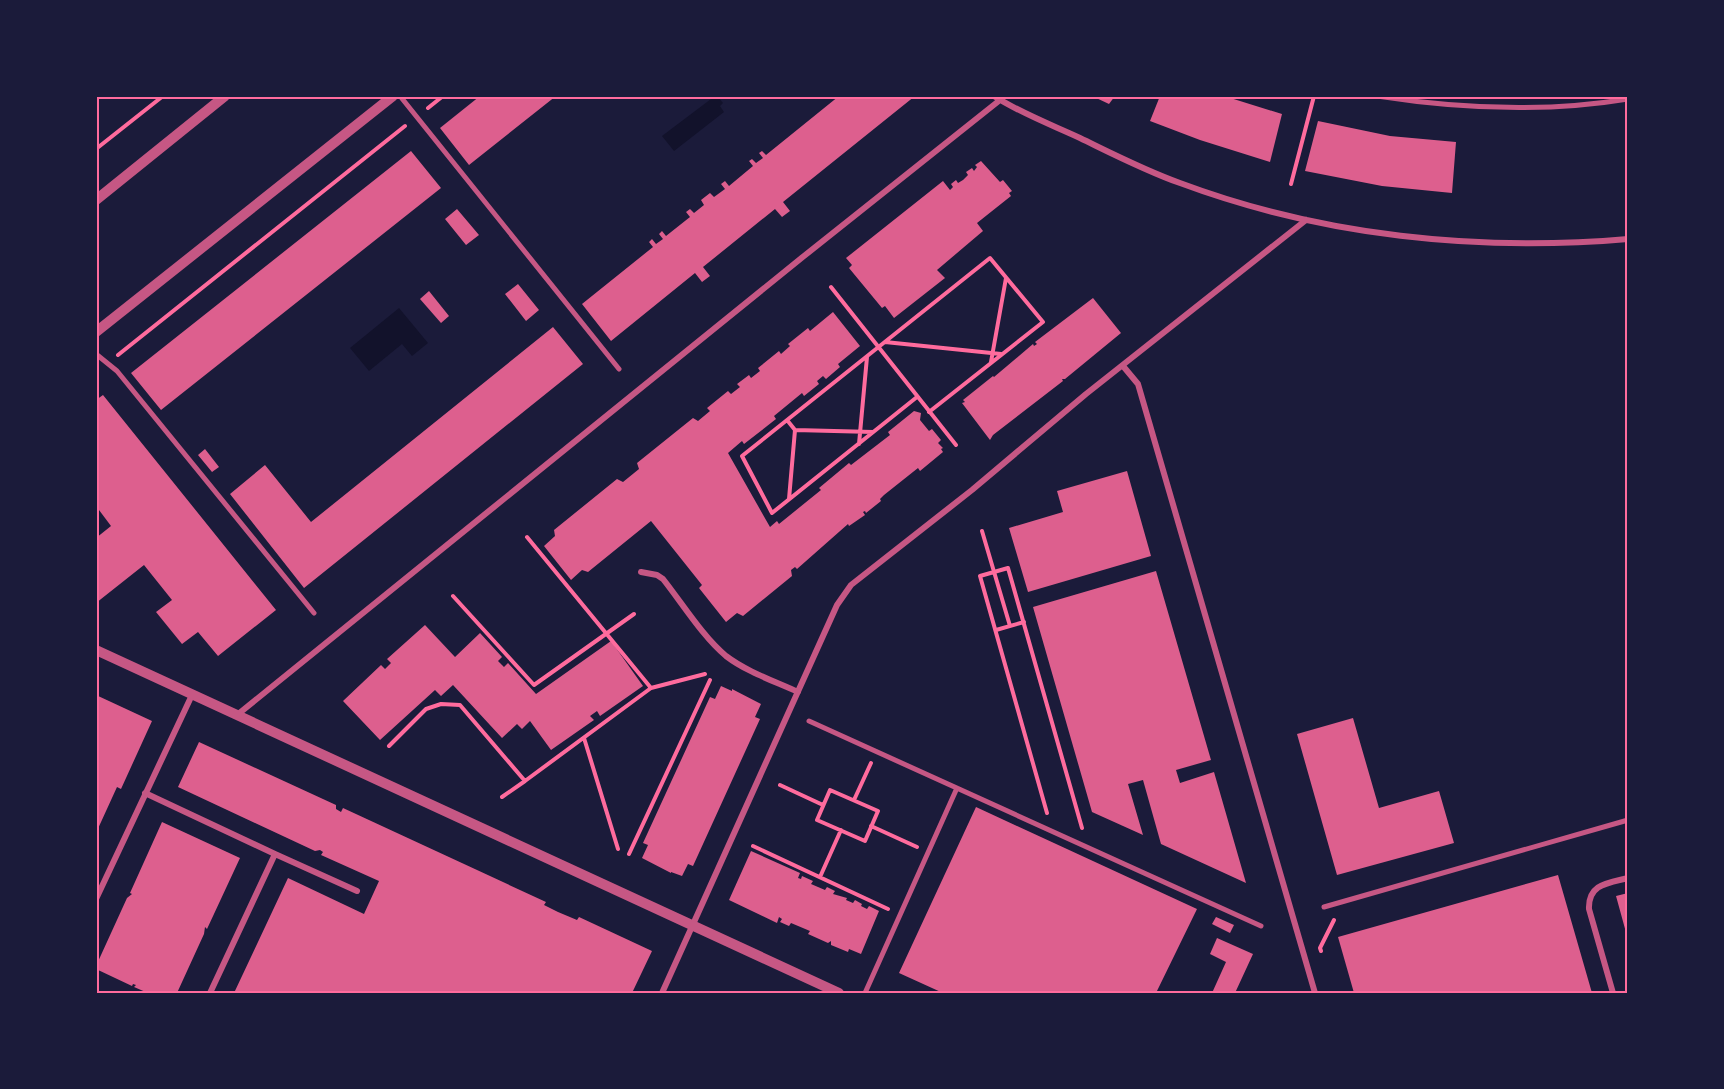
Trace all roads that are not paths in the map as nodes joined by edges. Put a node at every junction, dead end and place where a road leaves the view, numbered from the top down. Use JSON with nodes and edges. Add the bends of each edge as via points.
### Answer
{"nodes":[{"id":1,"x":225,"y":96,"type":"edge"},
{"id":2,"x":393,"y":96,"type":"edge"},
{"id":3,"x":400,"y":96,"type":"edge"},
{"id":4,"x":1377,"y":96,"type":"edge"},
{"id":5,"x":997,"y":98,"type":"edge"},
{"id":6,"x":1628,"y":99,"type":"edge"},
{"id":7,"x":96,"y":200,"type":"edge"},
{"id":8,"x":1306,"y":220,"type":"junction"},
{"id":9,"x":1628,"y":239,"type":"edge"},
{"id":10,"x":96,"y":332,"type":"edge"},
{"id":11,"x":96,"y":354,"type":"edge"},
{"id":12,"x":1123,"y":366,"type":"junction"},
{"id":13,"x":619,"y":369,"type":"dead end"},
{"id":14,"x":641,"y":572,"type":"dead end"},
{"id":15,"x":314,"y":613,"type":"dead end"},
{"id":16,"x":96,"y":650,"type":"edge"},
{"id":17,"x":798,"y":692,"type":"junction"},
{"id":18,"x":192,"y":695,"type":"junction"},
{"id":19,"x":236,"y":715,"type":"junction"},
{"id":20,"x":809,"y":722,"type":"dead end"},
{"id":21,"x":957,"y":788,"type":"junction"},
{"id":22,"x":145,"y":793,"type":"junction"},
{"id":23,"x":1628,"y":820,"type":"edge"},
{"id":24,"x":275,"y":854,"type":"junction"},
{"id":25,"x":1628,"y":878,"type":"edge"},
{"id":26,"x":357,"y":891,"type":"dead end"},
{"id":27,"x":96,"y":899,"type":"edge"},
{"id":28,"x":1324,"y":907,"type":"dead end"},
{"id":29,"x":692,"y":924,"type":"junction"},
{"id":30,"x":1261,"y":926,"type":"dead end"},
{"id":31,"x":210,"y":993,"type":"edge"},
{"id":32,"x":663,"y":993,"type":"edge"},
{"id":33,"x":839,"y":993,"type":"edge"},
{"id":34,"x":865,"y":993,"type":"edge"},
{"id":35,"x":1315,"y":993,"type":"edge"},
{"id":36,"x":1613,"y":993,"type":"edge"}],
"edges":[{"from":1,"to":7,"type":"street"},
{"from":2,"to":10,"type":"street"},
{"from":3,"to":13,"type":"street"},
{"from":4,"to":6,"type":"street","via":[[1506,108],[1553,108]]},
{"from":5,"to":8,"type":"street","via":[[1180,183]]},
{"from":5,"to":19,"type":"street"},
{"from":8,"to":9,"type":"street","via":[[1393,234],[1489,243]]},
{"from":8,"to":12,"type":"street"},
{"from":11,"to":15,"type":"street","via":[[117,371]]},
{"from":12,"to":17,"type":"street","via":[[851,585],[837,605]]},
{"from":12,"to":35,"type":"street","via":[[1138,384]]},
{"from":14,"to":17,"type":"street","via":[[663,579],[727,656]]},
{"from":16,"to":18,"type":"street"},
{"from":17,"to":29,"type":"street"},
{"from":18,"to":19,"type":"street"},
{"from":18,"to":22,"type":"street"},
{"from":19,"to":29,"type":"street"},
{"from":20,"to":21,"type":"street"},
{"from":21,"to":30,"type":"street"},
{"from":21,"to":34,"type":"street"},
{"from":22,"to":24,"type":"street"},
{"from":22,"to":27,"type":"street"},
{"from":23,"to":28,"type":"street"},
{"from":24,"to":26,"type":"street"},
{"from":24,"to":31,"type":"street"},
{"from":25,"to":36,"type":"street","via":[[1601,885],[1591,895],[1589,909]]},
{"from":29,"to":32,"type":"street"},
{"from":29,"to":33,"type":"street"}]}
